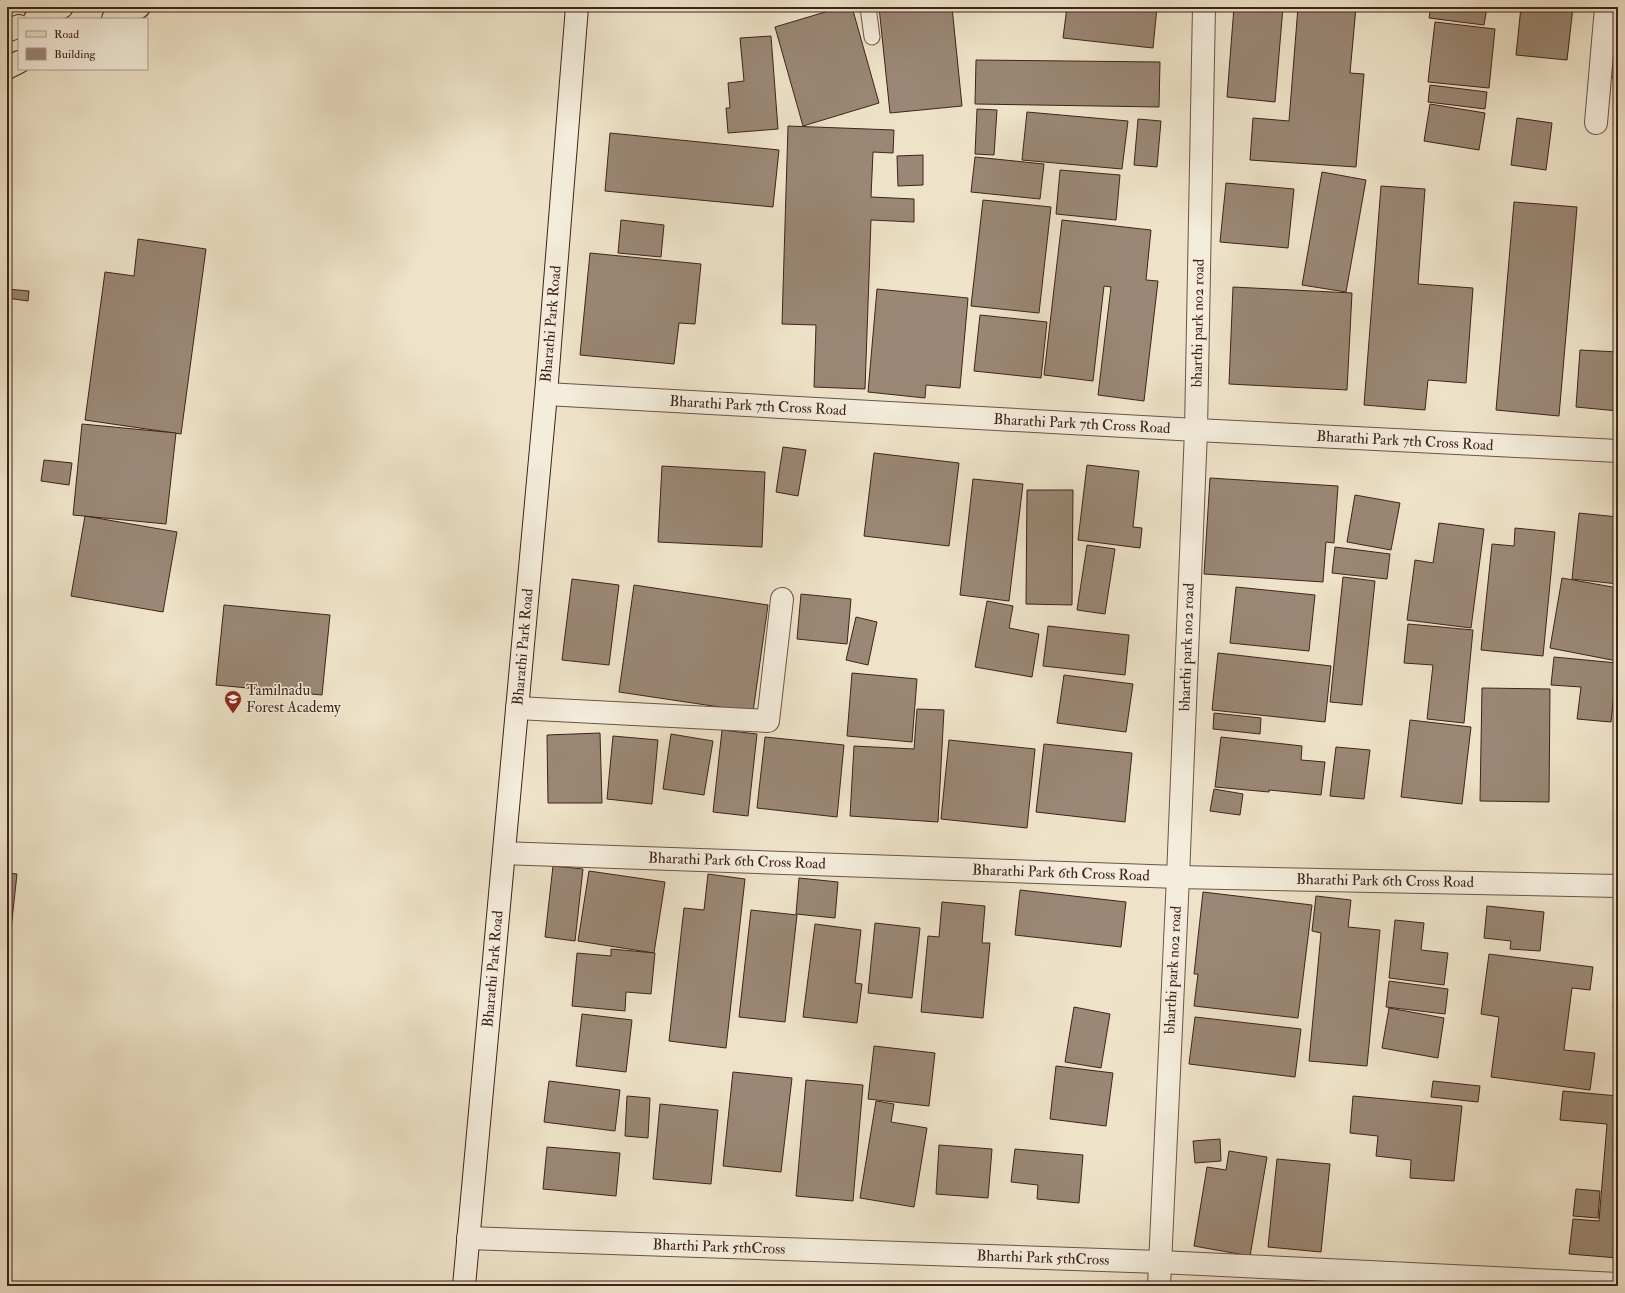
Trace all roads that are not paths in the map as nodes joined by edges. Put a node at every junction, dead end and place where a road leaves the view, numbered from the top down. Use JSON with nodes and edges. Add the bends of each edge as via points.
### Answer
{"nodes":[{"id":1,"x":62,"y":7,"type":"edge"},
{"id":2,"x":139,"y":7,"type":"edge"},
{"id":3,"x":577,"y":7,"type":"edge"},
{"id":4,"x":868,"y":7,"type":"edge"},
{"id":5,"x":1204,"y":7,"type":"edge"},
{"id":6,"x":1606,"y":7,"type":"edge"},
{"id":7,"x":37,"y":18,"type":"edge"},
{"id":8,"x":115,"y":18,"type":"edge"},
{"id":9,"x":18,"y":26,"type":"edge"},
{"id":10,"x":7,"y":31,"type":"edge"},
{"id":11,"x":872,"y":37,"type":"dead end"},
{"id":12,"x":18,"y":62,"type":"edge"},
{"id":13,"x":7,"y":68,"type":"edge"},
{"id":14,"x":1596,"y":124,"type":"dead end"},
{"id":15,"x":546,"y":394,"type":"junction"},
{"id":16,"x":1196,"y":430,"type":"junction"},
{"id":17,"x":1618,"y":451,"type":"edge"},
{"id":18,"x":782,"y":599,"type":"dead end"},
{"id":19,"x":517,"y":708,"type":"junction"},
{"id":20,"x":504,"y":853,"type":"junction"},
{"id":21,"x":1178,"y":878,"type":"junction"},
{"id":22,"x":1618,"y":886,"type":"edge"},
{"id":23,"x":468,"y":1238,"type":"junction"},
{"id":24,"x":1160,"y":1262,"type":"junction"},
{"id":25,"x":1430,"y":1280,"type":"edge"},
{"id":26,"x":1618,"y":1284,"type":"edge"},
{"id":27,"x":464,"y":1286,"type":"edge"},
{"id":28,"x":1159,"y":1286,"type":"edge"}],
"edges":[{"from":1,"to":7,"type":"main road"},
{"from":2,"to":8,"type":"main road"},
{"from":3,"to":15,"type":"street","name":"Bharathi Park Road"},
{"from":4,"to":11,"type":"lane"},
{"from":5,"to":16,"type":"street","name":"bharthi park no2 road"},
{"from":6,"to":14,"type":"street"},
{"from":9,"to":10,"type":"main road"},
{"from":12,"to":13,"type":"main road"},
{"from":15,"to":16,"type":"street","name":"Bharathi Park 7th Cross Road"},
{"from":15,"to":19,"type":"street","name":"Bharathi Park Road"},
{"from":16,"to":17,"type":"street","name":"Bharathi Park 7th Cross Road"},
{"from":16,"to":21,"type":"street","name":"bharthi park no2 road"},
{"from":18,"to":19,"type":"street","via":[[768,721]]},
{"from":19,"to":20,"type":"street","name":"Bharathi Park Road"},
{"from":20,"to":21,"type":"street","name":"Bharathi Park 6th Cross Road"},
{"from":20,"to":23,"type":"street","name":"Bharathi Park Road"},
{"from":21,"to":22,"type":"street","name":"Bharathi Park 6th Cross Road"},
{"from":21,"to":24,"type":"street","name":"bharthi park no2 road"},
{"from":23,"to":24,"type":"street","name":"Bharthi Park 5thCross"},
{"from":23,"to":27,"type":"street","name":"Bharathi Park Road"},
{"from":24,"to":25,"type":"street","name":"Bharthi Park 5thCross"},
{"from":24,"to":28,"type":"street","name":"bharthi park no2 road"},
{"from":25,"to":26,"type":"street","name":"Bharthi Park 5thCross"}]}
